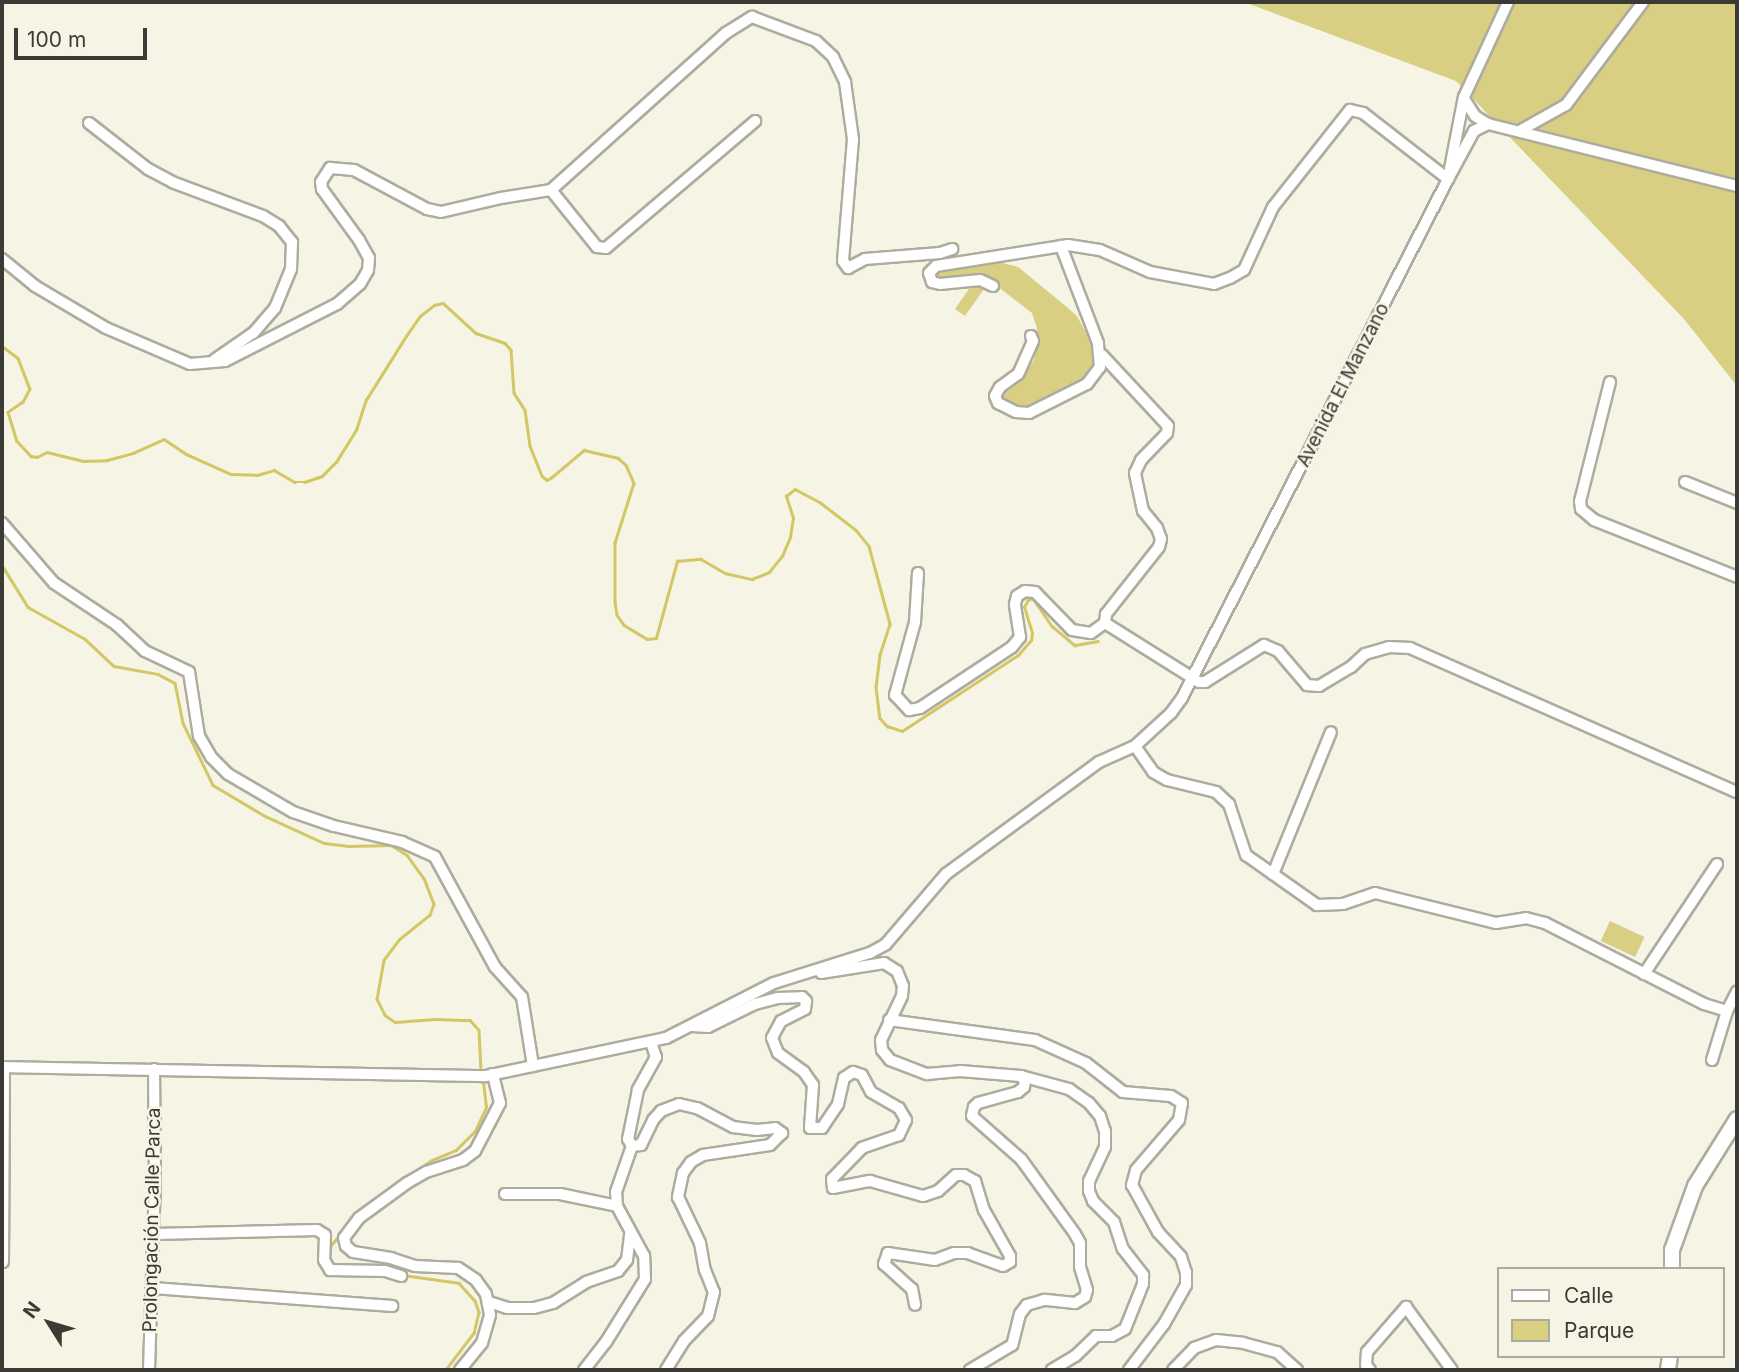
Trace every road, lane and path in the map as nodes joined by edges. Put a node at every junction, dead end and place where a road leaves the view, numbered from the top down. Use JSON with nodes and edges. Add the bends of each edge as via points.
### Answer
{"nodes":[{"id":1,"x":1508,"y":2,"type":"edge"},
{"id":2,"x":1643,"y":2,"type":"edge"},
{"id":3,"x":1464,"y":97,"type":"junction"},
{"id":4,"x":755,"y":121,"type":"dead end"},
{"id":5,"x":1541,"y":122,"type":"junction"},
{"id":6,"x":89,"y":123,"type":"dead end"},
{"id":7,"x":1488,"y":124,"type":"junction"},
{"id":8,"x":1521,"y":130,"type":"junction"},
{"id":9,"x":1545,"y":136,"type":"junction"},
{"id":10,"x":1448,"y":179,"type":"junction"},
{"id":11,"x":1737,"y":187,"type":"edge"},
{"id":12,"x":551,"y":190,"type":"junction"},
{"id":13,"x":1061,"y":246,"type":"junction"},
{"id":14,"x":952,"y":249,"type":"dead end"},
{"id":15,"x":2,"y":259,"type":"edge"},
{"id":16,"x":993,"y":286,"type":"dead end"},
{"id":17,"x":1031,"y":336,"type":"dead end"},
{"id":18,"x":1101,"y":355,"type":"junction"},
{"id":19,"x":209,"y":363,"type":"junction"},
{"id":20,"x":1610,"y":382,"type":"dead end"},
{"id":21,"x":1685,"y":482,"type":"dead end"},
{"id":22,"x":1737,"y":503,"type":"edge"},
{"id":23,"x":2,"y":523,"type":"edge"},
{"id":24,"x":918,"y":573,"type":"dead end"},
{"id":25,"x":1737,"y":577,"type":"edge"},
{"id":26,"x":1105,"y":623,"type":"junction"},
{"id":27,"x":1193,"y":681,"type":"junction"},
{"id":28,"x":1331,"y":732,"type":"dead end"},
{"id":29,"x":1135,"y":746,"type":"junction"},
{"id":30,"x":1737,"y":792,"type":"edge"},
{"id":31,"x":1717,"y":864,"type":"dead end"},
{"id":32,"x":1273,"y":874,"type":"junction"},
{"id":33,"x":803,"y":972,"type":"junction"},
{"id":34,"x":1644,"y":974,"type":"junction"},
{"id":35,"x":1737,"y":990,"type":"edge"},
{"id":36,"x":1727,"y":1011,"type":"junction"},
{"id":37,"x":889,"y":1020,"type":"junction"},
{"id":38,"x":692,"y":1026,"type":"junction"},
{"id":39,"x":652,"y":1042,"type":"junction"},
{"id":40,"x":1712,"y":1060,"type":"dead end"},
{"id":41,"x":533,"y":1066,"type":"junction"},
{"id":42,"x":3,"y":1067,"type":"edge"},
{"id":43,"x":154,"y":1069,"type":"junction"},
{"id":44,"x":494,"y":1074,"type":"junction"},
{"id":45,"x":1021,"y":1076,"type":"junction"},
{"id":46,"x":1737,"y":1119,"type":"edge"},
{"id":47,"x":632,"y":1146,"type":"junction"},
{"id":48,"x":506,"y":1194,"type":"dead end"},
{"id":49,"x":617,"y":1206,"type":"junction"},
{"id":50,"x":630,"y":1233,"type":"junction"},
{"id":51,"x":154,"y":1234,"type":"junction"},
{"id":52,"x":3,"y":1262,"type":"edge"},
{"id":53,"x":1672,"y":1267,"type":"edge"},
{"id":54,"x":401,"y":1276,"type":"dead end"},
{"id":55,"x":153,"y":1288,"type":"junction"},
{"id":56,"x":489,"y":1302,"type":"junction"},
{"id":57,"x":915,"y":1305,"type":"dead end"},
{"id":58,"x":392,"y":1306,"type":"dead end"},
{"id":59,"x":971,"y":1369,"type":"edge"},
{"id":60,"x":149,"y":1370,"type":"edge"},
{"id":61,"x":460,"y":1370,"type":"edge"},
{"id":62,"x":584,"y":1370,"type":"edge"},
{"id":63,"x":666,"y":1370,"type":"edge"},
{"id":64,"x":1052,"y":1370,"type":"edge"},
{"id":65,"x":1129,"y":1370,"type":"edge"},
{"id":66,"x":1173,"y":1370,"type":"edge"},
{"id":67,"x":1297,"y":1370,"type":"edge"},
{"id":68,"x":1370,"y":1370,"type":"edge"},
{"id":69,"x":1452,"y":1370,"type":"edge"}],
"edges":[{"from":1,"to":3,"type":"street","name":"Avenida El Manzano"},
{"from":2,"to":5,"type":"street","via":[[1566,105]]},
{"from":3,"to":7,"type":"street","via":[[1475,116]]},
{"from":3,"to":10,"type":"street","name":"Avenida El Manzano"},
{"from":4,"to":12,"type":"street","via":[[606,248],[597,247]]},
{"from":5,"to":8,"type":"street"},
{"from":5,"to":9,"type":"street"},
{"from":6,"to":19,"type":"street","via":[[148,169],[263,216],[292,242],[291,269],[275,308],[253,333]]},
{"from":7,"to":8,"type":"street"},
{"from":7,"to":10,"type":"street","via":[[1474,131]]},
{"from":8,"to":9,"type":"street"},
{"from":9,"to":11,"type":"street"},
{"from":10,"to":13,"type":"street","via":[[1363,113],[1350,110],[1273,207],[1244,270],[1230,278],[1214,284],[1150,272],[1100,250]]},
{"from":10,"to":27,"type":"street","name":"Avenida El Manzano"},
{"from":12,"to":14,"type":"street","via":[[726,33],[752,17],[816,41],[833,57],[845,82],[853,139],[843,261],[848,268],[865,259]]},
{"from":12,"to":19,"type":"street","via":[[441,212],[354,170],[330,168],[322,189],[369,258],[368,270],[337,304],[225,361]]},
{"from":13,"to":16,"type":"street","via":[[936,266],[929,273],[932,282],[940,285],[980,280]]},
{"from":13,"to":18,"type":"street"},
{"from":15,"to":19,"type":"street","via":[[35,286],[106,328],[190,364]]},
{"from":17,"to":18,"type":"street","via":[[1033,341],[1018,374],[995,396],[1016,412],[1029,413],[1087,384],[1100,367]]},
{"from":18,"to":26,"type":"street","via":[[1168,426],[1135,473],[1143,511],[1161,539],[1159,547],[1106,614]]},
{"from":20,"to":25,"type":"street","via":[[1581,509],[1594,520]]},
{"from":21,"to":22,"type":"street"},
{"from":23,"to":41,"type":"street","via":[[54,583],[117,625],[145,651],[189,672],[199,736],[228,774],[293,812],[402,842],[435,857],[495,967],[522,997]]},
{"from":24,"to":26,"type":"street","via":[[915,622],[895,695],[909,710],[920,708],[1012,647],[1020,637],[1015,604],[1025,591],[1035,592],[1072,630],[1091,633]]},
{"from":26,"to":27,"type":"street"},
{"from":27,"to":29,"type":"street","name":"Avenida El Manzano","via":[[1171,713]]},
{"from":27,"to":30,"type":"street","via":[[1205,682],[1264,646],[1271,646],[1307,685],[1319,686],[1365,654],[1389,647],[1410,648]]},
{"from":28,"to":32,"type":"street"},
{"from":29,"to":32,"type":"street","via":[[1153,772],[1216,792],[1229,804],[1246,855]]},
{"from":29,"to":33,"type":"street","name":"Avenida El Manzano","via":[[1099,762],[946,874],[886,944]]},
{"from":31,"to":34,"type":"street"},
{"from":32,"to":34,"type":"street","via":[[1317,905],[1343,904],[1375,893],[1496,923],[1526,918],[1545,923]]},
{"from":33,"to":37,"type":"street","via":[[884,963],[893,968],[903,991]]},
{"from":33,"to":38,"type":"street"},
{"from":34,"to":36,"type":"street"},
{"from":35,"to":36,"type":"street"},
{"from":36,"to":40,"type":"street"},
{"from":37,"to":45,"type":"street","via":[[882,1050],[890,1060],[914,1072]]},
{"from":37,"to":65,"type":"street","via":[[1035,1040],[1086,1063],[1123,1092],[1171,1096],[1182,1103],[1179,1120],[1136,1170],[1132,1185],[1158,1232],[1181,1257],[1186,1285]]},
{"from":38,"to":39,"type":"street"},
{"from":38,"to":57,"type":"street","via":[[708,1027],[777,998],[802,997],[805,1009],[781,1021],[772,1038],[778,1053],[811,1080],[815,1094],[810,1128],[822,1128],[838,1104],[844,1078],[853,1072],[862,1075],[871,1092],[899,1108],[906,1120],[899,1135],[862,1148],[832,1179],[834,1188],[870,1181],[923,1196],[938,1191],[956,1175],[975,1181],[1010,1262],[1003,1266],[968,1253],[935,1259],[888,1253],[884,1264],[912,1289]]},
{"from":39,"to":41,"type":"street"},
{"from":39,"to":47,"type":"street","via":[[656,1056],[638,1090],[628,1139]]},
{"from":41,"to":44,"type":"street"},
{"from":42,"to":43,"type":"street"},
{"from":42,"to":52,"type":"street"},
{"from":43,"to":44,"type":"street"},
{"from":43,"to":51,"type":"street","name":"Prolongación Calle Parca"},
{"from":44,"to":56,"type":"street","via":[[500,1103],[475,1152],[407,1183],[359,1218],[344,1238],[353,1252],[415,1266],[458,1268],[476,1280]]},
{"from":45,"to":59,"type":"street","via":[[1023,1090],[978,1103],[972,1116],[1021,1159],[1075,1234],[1087,1290],[1078,1302],[1044,1300],[1027,1305],[1012,1345]]},
{"from":45,"to":64,"type":"street","via":[[1069,1089],[1100,1116],[1105,1147],[1091,1175],[1089,1191],[1114,1222],[1123,1249],[1143,1275],[1125,1329],[1112,1336],[1096,1336]]},
{"from":46,"to":53,"type":"street","via":[[1695,1186],[1672,1250]]},
{"from":47,"to":49,"type":"street","via":[[616,1192]]},
{"from":47,"to":63,"type":"street","via":[[641,1145],[662,1111],[679,1104],[692,1105],[733,1127],[775,1128],[782,1133],[770,1144],[703,1155],[682,1173],[678,1197],[700,1243],[714,1292],[708,1316],[684,1341]]},
{"from":48,"to":49,"type":"street","via":[[560,1194]]},
{"from":49,"to":50,"type":"street"},
{"from":50,"to":56,"type":"street","via":[[627,1260],[618,1270],[586,1282],[553,1303],[507,1308]]},
{"from":50,"to":62,"type":"street","via":[[644,1256],[645,1279]]},
{"from":51,"to":54,"type":"street","via":[[317,1230],[326,1235],[324,1259],[330,1270],[385,1271]]},
{"from":51,"to":55,"type":"street","name":"Prolongación Calle Parca"},
{"from":55,"to":58,"type":"street"},
{"from":55,"to":60,"type":"street","name":"Prolongación Calle Parca"},
{"from":56,"to":61,"type":"street","via":[[486,1334]]},
{"from":66,"to":67,"type":"street","via":[[1195,1348],[1216,1340],[1277,1352]]},
{"from":68,"to":69,"type":"street","via":[[1367,1352],[1406,1307]]}]}
